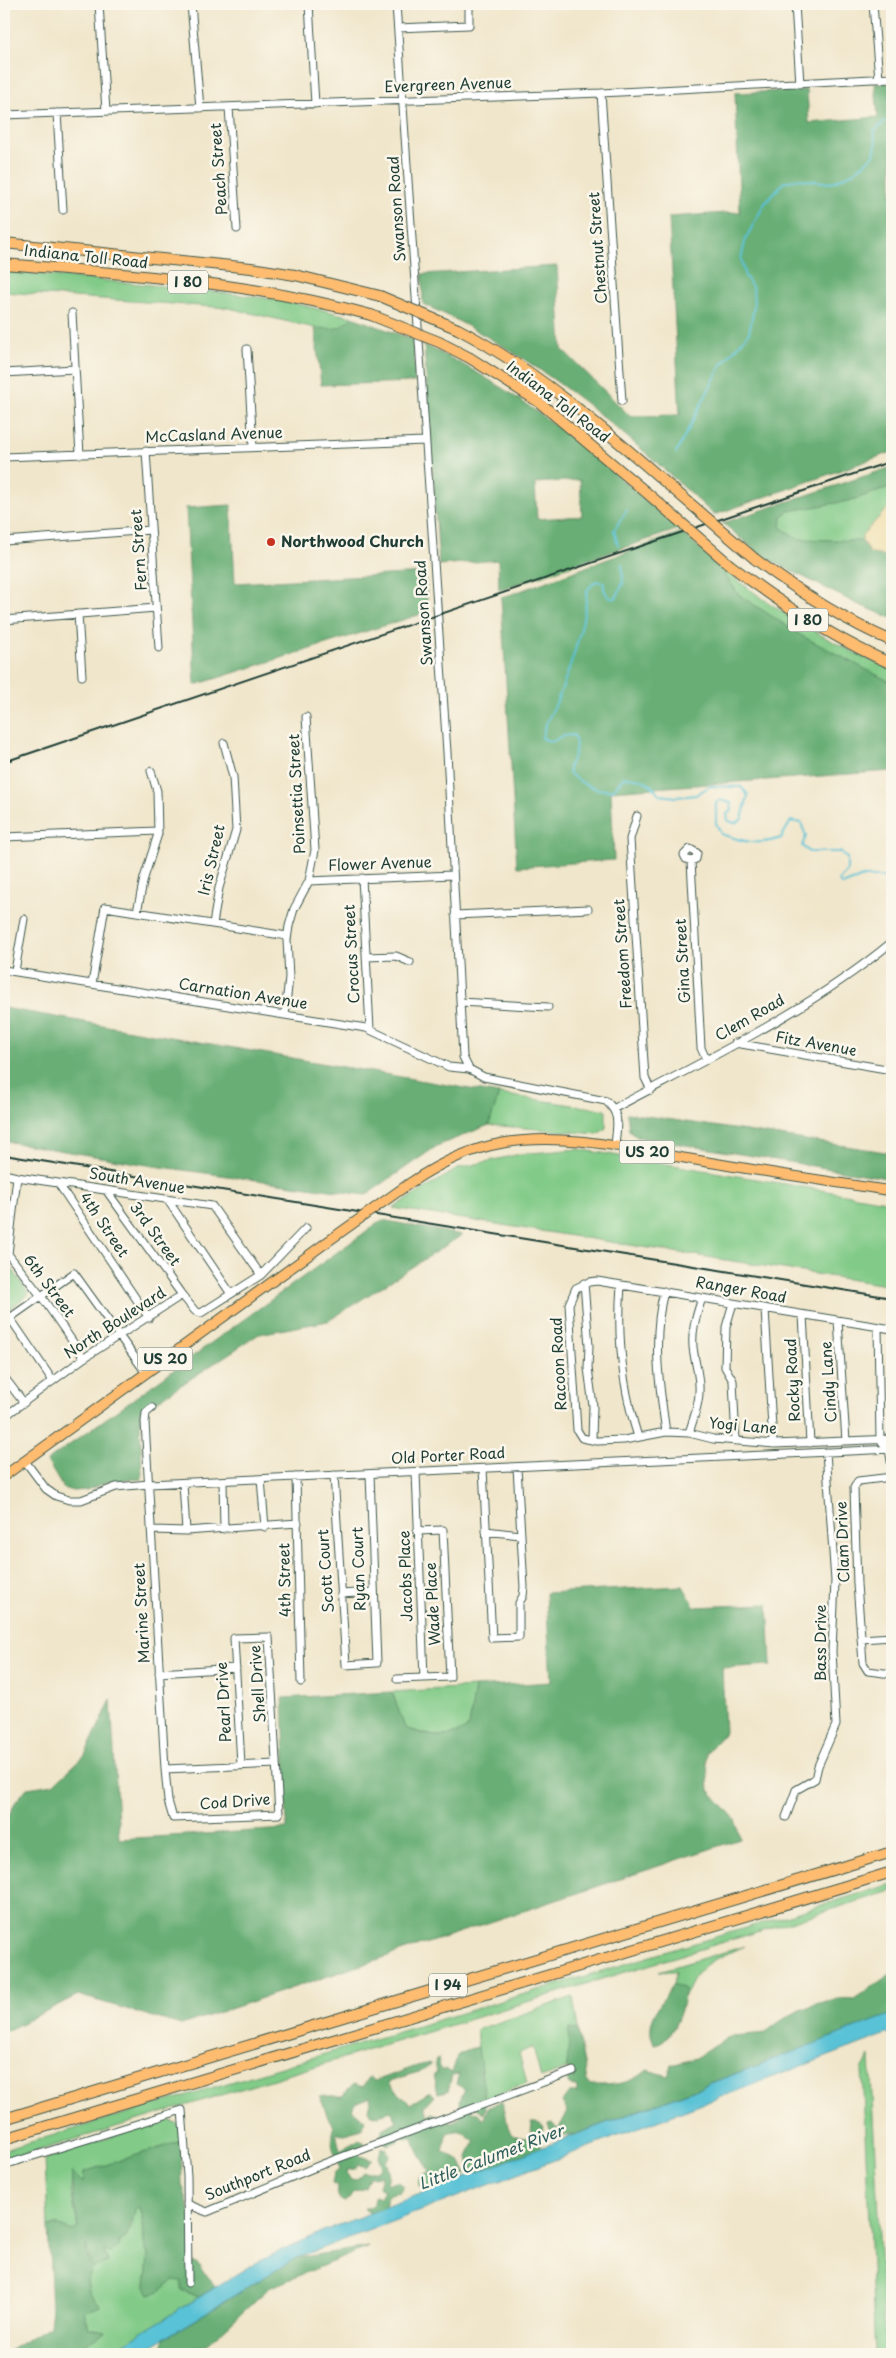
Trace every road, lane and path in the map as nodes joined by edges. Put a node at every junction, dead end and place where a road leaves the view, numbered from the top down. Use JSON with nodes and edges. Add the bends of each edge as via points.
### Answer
{"nodes":[{"id":1,"x":99,"y":4,"type":"edge"},
{"id":2,"x":191,"y":4,"type":"edge"},
{"id":3,"x":309,"y":4,"type":"edge"},
{"id":4,"x":396,"y":4,"type":"edge"},
{"id":5,"x":469,"y":4,"type":"edge"},
{"id":6,"x":795,"y":4,"type":"edge"},
{"id":7,"x":873,"y":4,"type":"edge"},
{"id":8,"x":398,"y":28,"type":"junction"},
{"id":9,"x":892,"y":78,"type":"edge"},
{"id":10,"x":879,"y":79,"type":"junction"},
{"id":11,"x":800,"y":84,"type":"junction"},
{"id":12,"x":601,"y":93,"type":"junction"},
{"id":13,"x":403,"y":100,"type":"junction"},
{"id":14,"x":315,"y":104,"type":"junction"},
{"id":15,"x":229,"y":107,"type":"junction"},
{"id":16,"x":200,"y":108,"type":"junction"},
{"id":17,"x":106,"y":112,"type":"junction"},
{"id":18,"x":57,"y":113,"type":"junction"},
{"id":19,"x":4,"y":115,"type":"edge"},
{"id":20,"x":63,"y":210,"type":"dead end"},
{"id":21,"x":237,"y":229,"type":"dead end"},
{"id":22,"x":4,"y":243,"type":"edge"},
{"id":23,"x":4,"y":264,"type":"edge"},
{"id":24,"x":72,"y":313,"type":"dead end"},
{"id":25,"x":247,"y":348,"type":"dead end"},
{"id":26,"x":75,"y":369,"type":"junction"},
{"id":27,"x":4,"y":373,"type":"edge"},
{"id":28,"x":622,"y":401,"type":"dead end"},
{"id":29,"x":425,"y":440,"type":"junction"},
{"id":30,"x":253,"y":447,"type":"junction"},
{"id":31,"x":146,"y":451,"type":"junction"},
{"id":32,"x":80,"y":454,"type":"junction"},
{"id":33,"x":4,"y":457,"type":"edge"},
{"id":34,"x":151,"y":530,"type":"junction"},
{"id":35,"x":4,"y":541,"type":"edge"},
{"id":36,"x":156,"y":608,"type":"junction"},
{"id":37,"x":78,"y":614,"type":"junction"},
{"id":38,"x":4,"y":620,"type":"edge"},
{"id":39,"x":892,"y":641,"type":"edge"},
{"id":40,"x":159,"y":648,"type":"dead end"},
{"id":41,"x":892,"y":664,"type":"edge"},
{"id":42,"x":82,"y":676,"type":"dead end"},
{"id":43,"x":306,"y":717,"type":"dead end"},
{"id":44,"x":224,"y":743,"type":"dead end"},
{"id":45,"x":151,"y":771,"type":"dead end"},
{"id":46,"x":637,"y":816,"type":"dead end"},
{"id":47,"x":158,"y":831,"type":"junction"},
{"id":48,"x":4,"y":837,"type":"edge"},
{"id":49,"x":691,"y":861,"type":"dead end"},
{"id":50,"x":453,"y":875,"type":"junction"},
{"id":51,"x":362,"y":878,"type":"junction"},
{"id":52,"x":309,"y":881,"type":"junction"},
{"id":53,"x":588,"y":909,"type":"dead end"},
{"id":54,"x":137,"y":912,"type":"junction"},
{"id":55,"x":455,"y":915,"type":"junction"},
{"id":56,"x":24,"y":919,"type":"dead end"},
{"id":57,"x":213,"y":924,"type":"junction"},
{"id":58,"x":288,"y":936,"type":"junction"},
{"id":59,"x":892,"y":942,"type":"edge"},
{"id":60,"x":366,"y":957,"type":"junction"},
{"id":61,"x":410,"y":962,"type":"dead end"},
{"id":62,"x":4,"y":970,"type":"edge"},
{"id":63,"x":15,"y":972,"type":"junction"},
{"id":64,"x":92,"y":984,"type":"junction"},
{"id":65,"x":460,"y":1002,"type":"junction"},
{"id":66,"x":548,"y":1007,"type":"dead end"},
{"id":67,"x":285,"y":1015,"type":"junction"},
{"id":68,"x":370,"y":1029,"type":"junction"},
{"id":69,"x":736,"y":1043,"type":"junction"},
{"id":70,"x":706,"y":1059,"type":"junction"},
{"id":71,"x":469,"y":1069,"type":"junction"},
{"id":72,"x":892,"y":1070,"type":"edge"},
{"id":73,"x":651,"y":1090,"type":"junction"},
{"id":74,"x":614,"y":1108,"type":"junction"},
{"id":75,"x":615,"y":1147,"type":"junction"},
{"id":76,"x":10,"y":1175,"type":"edge"},
{"id":77,"x":58,"y":1183,"type":"junction"},
{"id":78,"x":106,"y":1190,"type":"junction"},
{"id":79,"x":892,"y":1191,"type":"edge"},
{"id":80,"x":167,"y":1199,"type":"junction"},
{"id":81,"x":306,"y":1228,"type":"dead end"},
{"id":82,"x":6,"y":1254,"type":"edge"},
{"id":83,"x":261,"y":1275,"type":"junction"},
{"id":84,"x":584,"y":1283,"type":"junction"},
{"id":85,"x":621,"y":1285,"type":"junction"},
{"id":86,"x":664,"y":1291,"type":"junction"},
{"id":87,"x":231,"y":1294,"type":"junction"},
{"id":88,"x":182,"y":1295,"type":"junction"},
{"id":89,"x":41,"y":1296,"type":"junction"},
{"id":90,"x":702,"y":1298,"type":"junction"},
{"id":91,"x":733,"y":1303,"type":"junction"},
{"id":92,"x":765,"y":1309,"type":"junction"},
{"id":93,"x":803,"y":1315,"type":"junction"},
{"id":94,"x":149,"y":1318,"type":"junction"},
{"id":95,"x":7,"y":1320,"type":"edge"},
{"id":96,"x":838,"y":1321,"type":"junction"},
{"id":97,"x":878,"y":1326,"type":"junction"},
{"id":98,"x":892,"y":1329,"type":"edge"},
{"id":99,"x":118,"y":1337,"type":"junction"},
{"id":100,"x":84,"y":1358,"type":"junction"},
{"id":101,"x":146,"y":1373,"type":"junction"},
{"id":102,"x":4,"y":1377,"type":"edge"},
{"id":103,"x":53,"y":1381,"type":"junction"},
{"id":104,"x":24,"y":1403,"type":"junction"},
{"id":105,"x":152,"y":1408,"type":"dead end"},
{"id":106,"x":4,"y":1416,"type":"edge"},
{"id":107,"x":666,"y":1432,"type":"junction"},
{"id":108,"x":689,"y":1433,"type":"junction"},
{"id":109,"x":638,"y":1437,"type":"junction"},
{"id":110,"x":892,"y":1439,"type":"edge"},
{"id":111,"x":592,"y":1440,"type":"junction"},
{"id":112,"x":880,"y":1440,"type":"junction"},
{"id":113,"x":736,"y":1441,"type":"junction"},
{"id":114,"x":846,"y":1441,"type":"junction"},
{"id":115,"x":810,"y":1443,"type":"junction"},
{"id":116,"x":773,"y":1444,"type":"junction"},
{"id":117,"x":891,"y":1449,"type":"edge"},
{"id":118,"x":826,"y":1452,"type":"junction"},
{"id":119,"x":25,"y":1461,"type":"junction"},
{"id":120,"x":516,"y":1467,"type":"junction"},
{"id":121,"x":892,"y":1467,"type":"edge"},
{"id":122,"x":483,"y":1469,"type":"junction"},
{"id":123,"x":416,"y":1472,"type":"junction"},
{"id":124,"x":370,"y":1474,"type":"junction"},
{"id":125,"x":334,"y":1475,"type":"junction"},
{"id":126,"x":4,"y":1476,"type":"edge"},
{"id":127,"x":296,"y":1477,"type":"junction"},
{"id":128,"x":892,"y":1477,"type":"edge"},
{"id":129,"x":261,"y":1479,"type":"junction"},
{"id":130,"x":223,"y":1481,"type":"junction"},
{"id":131,"x":183,"y":1483,"type":"junction"},
{"id":132,"x":149,"y":1484,"type":"junction"},
{"id":133,"x":298,"y":1524,"type":"junction"},
{"id":134,"x":265,"y":1527,"type":"junction"},
{"id":135,"x":224,"y":1529,"type":"junction"},
{"id":136,"x":152,"y":1530,"type":"junction"},
{"id":137,"x":186,"y":1531,"type":"junction"},
{"id":138,"x":486,"y":1531,"type":"junction"},
{"id":139,"x":418,"y":1532,"type":"junction"},
{"id":140,"x":520,"y":1534,"type":"junction"},
{"id":141,"x":374,"y":1592,"type":"junction"},
{"id":142,"x":341,"y":1594,"type":"junction"},
{"id":143,"x":892,"y":1637,"type":"edge"},
{"id":144,"x":234,"y":1638,"type":"joint"},
{"id":145,"x":861,"y":1639,"type":"junction"},
{"id":146,"x":346,"y":1665,"type":"joint"},
{"id":147,"x":236,"y":1668,"type":"junction"},
{"id":148,"x":159,"y":1672,"type":"junction"},
{"id":149,"x":892,"y":1674,"type":"edge"},
{"id":150,"x":424,"y":1678,"type":"junction"},
{"id":151,"x":397,"y":1679,"type":"dead end"},
{"id":152,"x":301,"y":1682,"type":"dead end"},
{"id":153,"x":276,"y":1764,"type":"junction"},
{"id":154,"x":241,"y":1765,"type":"junction"},
{"id":155,"x":165,"y":1769,"type":"junction"},
{"id":156,"x":786,"y":1817,"type":"dead end"},
{"id":157,"x":174,"y":1819,"type":"joint"},
{"id":158,"x":892,"y":1852,"type":"edge"},
{"id":159,"x":892,"y":1872,"type":"edge"},
{"id":160,"x":573,"y":2071,"type":"dead end"},
{"id":161,"x":4,"y":2119,"type":"edge"},
{"id":162,"x":4,"y":2139,"type":"edge"},
{"id":163,"x":4,"y":2165,"type":"edge"},
{"id":164,"x":187,"y":2204,"type":"junction"},
{"id":165,"x":188,"y":2283,"type":"dead end"}],
"edges":[{"from":1,"to":17,"type":"street"},
{"from":2,"to":16,"type":"street","name":"Peach Street"},
{"from":3,"to":14,"type":"street"},
{"from":4,"to":8,"type":"street","name":"Swanson Road"},
{"from":5,"to":8,"type":"street","via":[[469,25]]},
{"from":6,"to":11,"type":"street"},
{"from":7,"to":10,"type":"street"},
{"from":8,"to":13,"type":"street","name":"Swanson Road"},
{"from":9,"to":10,"type":"street","name":"Evergreen Avenue"},
{"from":10,"to":11,"type":"street","name":"Evergreen Avenue"},
{"from":11,"to":12,"type":"street","name":"Evergreen Avenue"},
{"from":12,"to":13,"type":"street","name":"Evergreen Avenue"},
{"from":12,"to":28,"type":"street","name":"Chestnut Street"},
{"from":13,"to":14,"type":"street","name":"Evergreen Avenue"},
{"from":13,"to":29,"type":"street","name":"Swanson Road"},
{"from":14,"to":15,"type":"street","name":"Evergreen Avenue"},
{"from":15,"to":16,"type":"street","name":"Evergreen Avenue"},
{"from":15,"to":21,"type":"street","name":"Peach Street"},
{"from":16,"to":17,"type":"street","name":"Evergreen Avenue"},
{"from":17,"to":18,"type":"street","name":"Evergreen Avenue"},
{"from":18,"to":19,"type":"street","name":"Evergreen Avenue"},
{"from":18,"to":20,"type":"street"},
{"from":22,"to":39,"type":"highway","name":"Indiana Toll Road","number":"I 80","bridge":true,"via":[[295,275],[380,296],[458,328],[547,383],[755,559],[805,595]]},
{"from":23,"to":41,"type":"highway","name":"Indiana Toll Road","number":"I 80","bridge":true,"via":[[249,288],[325,302],[371,315],[439,342],[539,402],[730,565],[799,616]]},
{"from":24,"to":26,"type":"street"},
{"from":25,"to":30,"type":"street"},
{"from":26,"to":27,"type":"street"},
{"from":26,"to":32,"type":"street"},
{"from":29,"to":30,"type":"street","name":"McCasland Avenue"},
{"from":29,"to":50,"type":"street","name":"Swanson Road"},
{"from":30,"to":31,"type":"street","name":"McCasland Avenue"},
{"from":31,"to":32,"type":"street","name":"McCasland Avenue"},
{"from":31,"to":34,"type":"street","name":"Fern Street"},
{"from":32,"to":33,"type":"street","name":"McCasland Avenue"},
{"from":34,"to":35,"type":"street"},
{"from":34,"to":36,"type":"street","name":"Fern Street"},
{"from":36,"to":37,"type":"street"},
{"from":36,"to":40,"type":"street","name":"Fern Street"},
{"from":37,"to":38,"type":"street"},
{"from":37,"to":42,"type":"street"},
{"from":43,"to":52,"type":"street","name":"Poinsettia Street","via":[[315,845]]},
{"from":44,"to":57,"type":"street","name":"Iris Street","via":[[233,777],[236,830],[219,888]]},
{"from":45,"to":47,"type":"street","via":[[157,791]]},
{"from":46,"to":73,"type":"street","name":"Freedom Street","via":[[630,839],[645,1078]]},
{"from":47,"to":48,"type":"street"},
{"from":47,"to":54,"type":"street"},
{"from":49,"to":70,"type":"street","name":"Gina Street","via":[[701,1048]]},
{"from":50,"to":51,"type":"street","name":"Flower Avenue"},
{"from":50,"to":55,"type":"street","name":"Swanson Road"},
{"from":51,"to":52,"type":"street","name":"Flower Avenue"},
{"from":51,"to":60,"type":"street","name":"Crocus Street"},
{"from":52,"to":58,"type":"street","name":"Poinsettia Street","via":[[294,909]]},
{"from":53,"to":55,"type":"street"},
{"from":54,"to":57,"type":"street"},
{"from":54,"to":64,"type":"street","via":[[105,907]]},
{"from":55,"to":65,"type":"street","name":"Swanson Road"},
{"from":56,"to":63,"type":"street"},
{"from":57,"to":58,"type":"street"},
{"from":58,"to":67,"type":"street","name":"Poinsettia Street","via":[[289,977]]},
{"from":59,"to":69,"type":"street","name":"Clem Road","via":[[855,972]]},
{"from":60,"to":61,"type":"street","via":[[396,956]]},
{"from":60,"to":68,"type":"street","name":"Crocus Street"},
{"from":62,"to":63,"type":"street","name":"Carnation Avenue"},
{"from":63,"to":64,"type":"street","name":"Carnation Avenue"},
{"from":64,"to":67,"type":"street","name":"Carnation Avenue"},
{"from":65,"to":66,"type":"street"},
{"from":65,"to":71,"type":"street","name":"Swanson Road","via":[[462,1052]]},
{"from":67,"to":68,"type":"street","name":"Carnation Avenue"},
{"from":68,"to":71,"type":"street","name":"Carnation Avenue","via":[[449,1067]]},
{"from":69,"to":70,"type":"street","name":"Clem Road"},
{"from":69,"to":72,"type":"street","name":"Fitz Avenue"},
{"from":70,"to":73,"type":"street","name":"Clem Road"},
{"from":71,"to":74,"type":"street","via":[[489,1078],[597,1098]]},
{"from":73,"to":74,"type":"street","name":"Clem Road"},
{"from":74,"to":75,"type":"street","via":[[617,1116]]},
{"from":75,"to":79,"type":"main road","number":"US 20"},
{"from":75,"to":101,"type":"main road","number":"US 20","bridge":true,"via":[[554,1139],[503,1143],[458,1156],[410,1183]]},
{"from":76,"to":77,"type":"street"},
{"from":76,"to":82,"type":"street"},
{"from":77,"to":78,"type":"street","name":"South Avenue"},
{"from":77,"to":94,"type":"street","name":"4th Street"},
{"from":78,"to":80,"type":"street","name":"South Avenue"},
{"from":78,"to":88,"type":"street","name":"3rd Street"},
{"from":80,"to":83,"type":"street","name":"South Avenue","via":[[212,1206]]},
{"from":80,"to":87,"type":"street"},
{"from":81,"to":83,"type":"street","name":"North Boulevard"},
{"from":82,"to":89,"type":"street","name":"6th Street"},
{"from":83,"to":87,"type":"street","name":"North Boulevard"},
{"from":84,"to":85,"type":"street","name":"Ranger Road","via":[[597,1281]]},
{"from":84,"to":111,"type":"street","via":[[593,1406]]},
{"from":84,"to":111,"type":"street","name":"Racoon Road","via":[[573,1292],[570,1304],[577,1430],[580,1437]]},
{"from":85,"to":86,"type":"street","name":"Ranger Road"},
{"from":85,"to":109,"type":"street","via":[[622,1374]]},
{"from":86,"to":90,"type":"street","name":"Ranger Road"},
{"from":86,"to":107,"type":"street","via":[[656,1362]]},
{"from":87,"to":88,"type":"street","name":"North Boulevard","via":[[201,1313],[195,1311]]},
{"from":88,"to":94,"type":"street","name":"North Boulevard"},
{"from":89,"to":95,"type":"street"},
{"from":89,"to":99,"type":"street","via":[[74,1273]]},
{"from":89,"to":100,"type":"street","name":"6th Street"},
{"from":90,"to":91,"type":"street","name":"Ranger Road"},
{"from":90,"to":108,"type":"street","via":[[693,1325],[700,1394]]},
{"from":91,"to":92,"type":"street","name":"Ranger Road"},
{"from":91,"to":113,"type":"street","via":[[726,1327],[725,1367],[733,1380]]},
{"from":92,"to":93,"type":"street","name":"Ranger Road"},
{"from":92,"to":116,"type":"street"},
{"from":93,"to":96,"type":"street","name":"Ranger Road"},
{"from":93,"to":115,"type":"street","name":"Rocky Road"},
{"from":94,"to":99,"type":"street","name":"North Boulevard"},
{"from":95,"to":103,"type":"street"},
{"from":96,"to":97,"type":"street","name":"Ranger Road"},
{"from":96,"to":114,"type":"street","name":"Cindy Lane"},
{"from":97,"to":98,"type":"street","name":"Ranger Road"},
{"from":97,"to":112,"type":"street"},
{"from":99,"to":100,"type":"street","name":"North Boulevard"},
{"from":99,"to":101,"type":"street"},
{"from":100,"to":103,"type":"street","name":"North Boulevard"},
{"from":101,"to":119,"type":"main road","number":"US 20"},
{"from":102,"to":104,"type":"street"},
{"from":103,"to":104,"type":"street","name":"North Boulevard"},
{"from":104,"to":106,"type":"street","name":"North Boulevard"},
{"from":105,"to":132,"type":"street","name":"Marine Street","via":[[145,1417]]},
{"from":107,"to":108,"type":"street","name":"Yogi Lane"},
{"from":107,"to":109,"type":"street","name":"Yogi Lane"},
{"from":108,"to":113,"type":"street","name":"Yogi Lane"},
{"from":109,"to":111,"type":"street","name":"Yogi Lane"},
{"from":110,"to":112,"type":"street","name":"Yogi Lane"},
{"from":112,"to":114,"type":"street","name":"Yogi Lane"},
{"from":112,"to":117,"type":"street"},
{"from":113,"to":116,"type":"street","name":"Yogi Lane"},
{"from":114,"to":115,"type":"street","name":"Yogi Lane"},
{"from":115,"to":116,"type":"street","name":"Yogi Lane"},
{"from":117,"to":118,"type":"street","name":"Old Porter Road"},
{"from":117,"to":121,"type":"street"},
{"from":118,"to":120,"type":"street","name":"Old Porter Road"},
{"from":118,"to":156,"type":"street","name":"Bass Drive","via":[[834,1581],[832,1651],[836,1725],[816,1776],[796,1790]]},
{"from":119,"to":126,"type":"main road","number":"US 20"},
{"from":119,"to":132,"type":"street","name":"Old Porter Road","via":[[46,1488],[69,1500],[87,1498],[116,1487]]},
{"from":120,"to":122,"type":"street","name":"Old Porter Road"},
{"from":120,"to":140,"type":"street"},
{"from":122,"to":123,"type":"street","name":"Old Porter Road"},
{"from":122,"to":138,"type":"street"},
{"from":123,"to":124,"type":"street","name":"Old Porter Road"},
{"from":123,"to":139,"type":"street","name":"Jacobs Place"},
{"from":124,"to":125,"type":"street","name":"Old Porter Road"},
{"from":124,"to":141,"type":"street","name":"Ryan Court"},
{"from":125,"to":127,"type":"street","name":"Old Porter Road"},
{"from":125,"to":142,"type":"street","name":"Scott Court"},
{"from":127,"to":129,"type":"street","name":"Old Porter Road"},
{"from":127,"to":133,"type":"street","name":"4th Street"},
{"from":128,"to":145,"type":"street","name":"Clam Drive","via":[[860,1480],[855,1485]]},
{"from":129,"to":130,"type":"street","name":"Old Porter Road"},
{"from":129,"to":134,"type":"street"},
{"from":130,"to":131,"type":"street","name":"Old Porter Road"},
{"from":130,"to":135,"type":"street"},
{"from":131,"to":132,"type":"street","name":"Old Porter Road"},
{"from":131,"to":137,"type":"street"},
{"from":132,"to":136,"type":"street","name":"Marine Street"},
{"from":133,"to":134,"type":"street"},
{"from":133,"to":152,"type":"street","name":"4th Street"},
{"from":134,"to":135,"type":"street"},
{"from":135,"to":137,"type":"street"},
{"from":136,"to":137,"type":"street"},
{"from":136,"to":148,"type":"street","name":"Marine Street"},
{"from":138,"to":140,"type":"street"},
{"from":138,"to":140,"type":"street","via":[[492,1638],[519,1637],[524,1587]]},
{"from":139,"to":150,"type":"street","name":"Jacobs Place"},
{"from":139,"to":150,"type":"street","name":"Wade Place","via":[[444,1530],[450,1677]]},
{"from":141,"to":142,"type":"street"},
{"from":141,"to":146,"type":"street","name":"Ryan Court","via":[[377,1663]]},
{"from":142,"to":146,"type":"street","name":"Scott Court"},
{"from":143,"to":145,"type":"street"},
{"from":144,"to":147,"type":"street","name":"Pearl Drive"},
{"from":144,"to":153,"type":"street","name":"Shell Drive","via":[[270,1637]]},
{"from":145,"to":149,"type":"street","name":"Clam Drive","via":[[864,1668]]},
{"from":147,"to":148,"type":"street"},
{"from":147,"to":154,"type":"street","name":"Pearl Drive"},
{"from":148,"to":155,"type":"street","name":"Marine Street"},
{"from":150,"to":151,"type":"street"},
{"from":153,"to":154,"type":"street"},
{"from":153,"to":157,"type":"street","name":"Cod Drive","via":[[279,1814]]},
{"from":154,"to":155,"type":"street"},
{"from":155,"to":157,"type":"street","name":"Marine Street","via":[[169,1808]]},
{"from":158,"to":161,"type":"highway","number":"I 94"},
{"from":159,"to":162,"type":"highway","number":"I 94"},
{"from":160,"to":164,"type":"street","name":"Southport Road","via":[[322,2164],[207,2212]]},
{"from":163,"to":164,"type":"street","name":"Southport Road","via":[[182,2110]]},
{"from":164,"to":165,"type":"street"}]}
